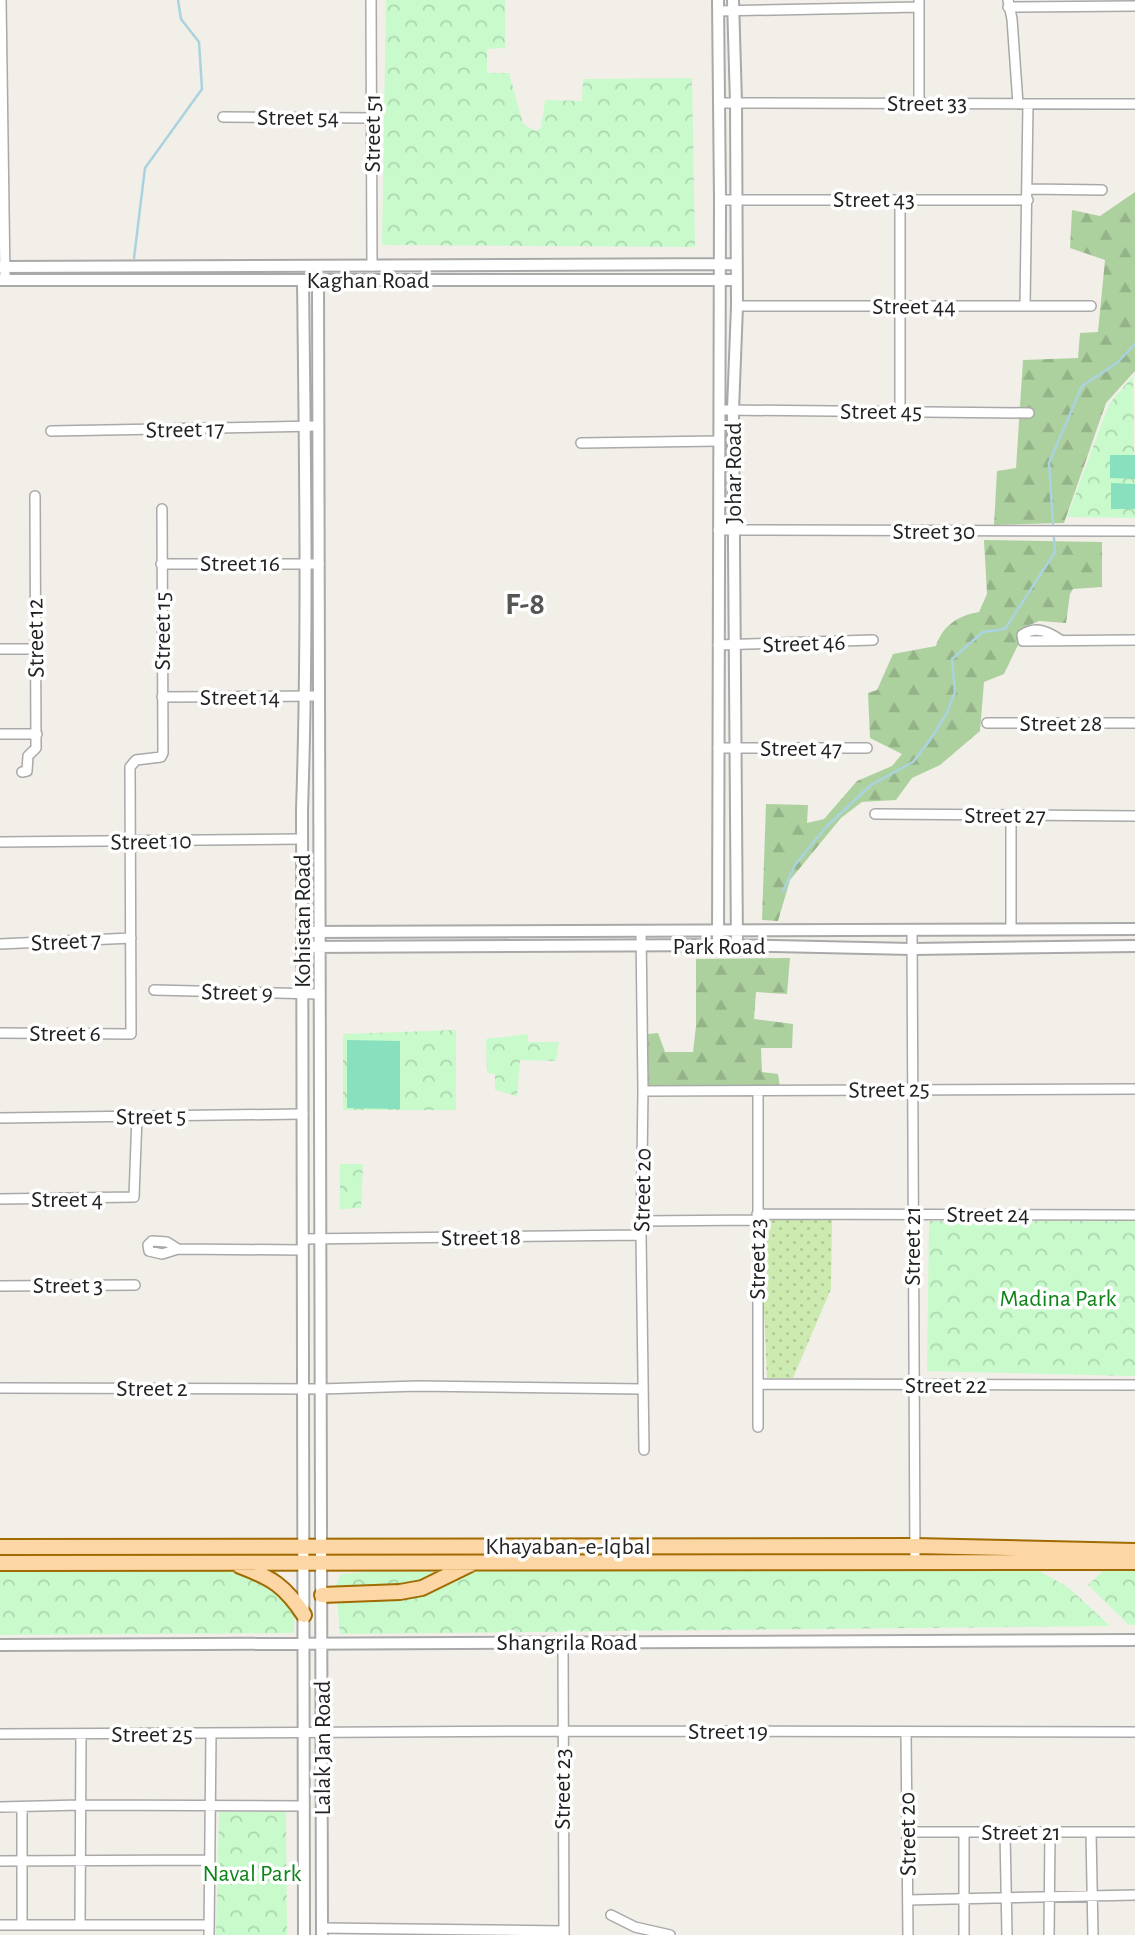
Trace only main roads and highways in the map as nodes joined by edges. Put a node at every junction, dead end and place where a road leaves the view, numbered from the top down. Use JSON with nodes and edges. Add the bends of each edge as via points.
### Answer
{"nodes":[{"id":1,"x":0,"y":1547,"type":"edge"},
{"id":2,"x":1135,"y":1551,"type":"edge"},
{"id":3,"x":322,"y":1554,"type":"junction"},
{"id":4,"x":230,"y":1562,"type":"junction"},
{"id":5,"x":1135,"y":1562,"type":"edge"},
{"id":6,"x":0,"y":1563,"type":"edge"},
{"id":7,"x":472,"y":1564,"type":"junction"},
{"id":8,"x":322,"y":1595,"type":"road end"},
{"id":9,"x":304,"y":1615,"type":"road end"}],
"edges":[{"from":1,"to":3,"type":"main road","name":"Khayaban-e-Iqbal","via":[[304,1546]]},
{"from":2,"to":3,"type":"main road","name":"Khayaban-e-Iqbal","via":[[914,1546]]},
{"from":3,"to":4,"type":"main road","name":"Khayaban-e-Iqbal","via":[[304,1562]]},
{"from":3,"to":7,"type":"main road","name":"Khayaban-e-Iqbal"},
{"from":4,"to":6,"type":"main road","name":"Khayaban-e-Iqbal"},
{"from":4,"to":9,"type":"main road","via":[[273,1579]]},
{"from":5,"to":7,"type":"main road","name":"Khayaban-e-Iqbal"},
{"from":7,"to":8,"type":"main road","via":[[422,1588]]}]}
